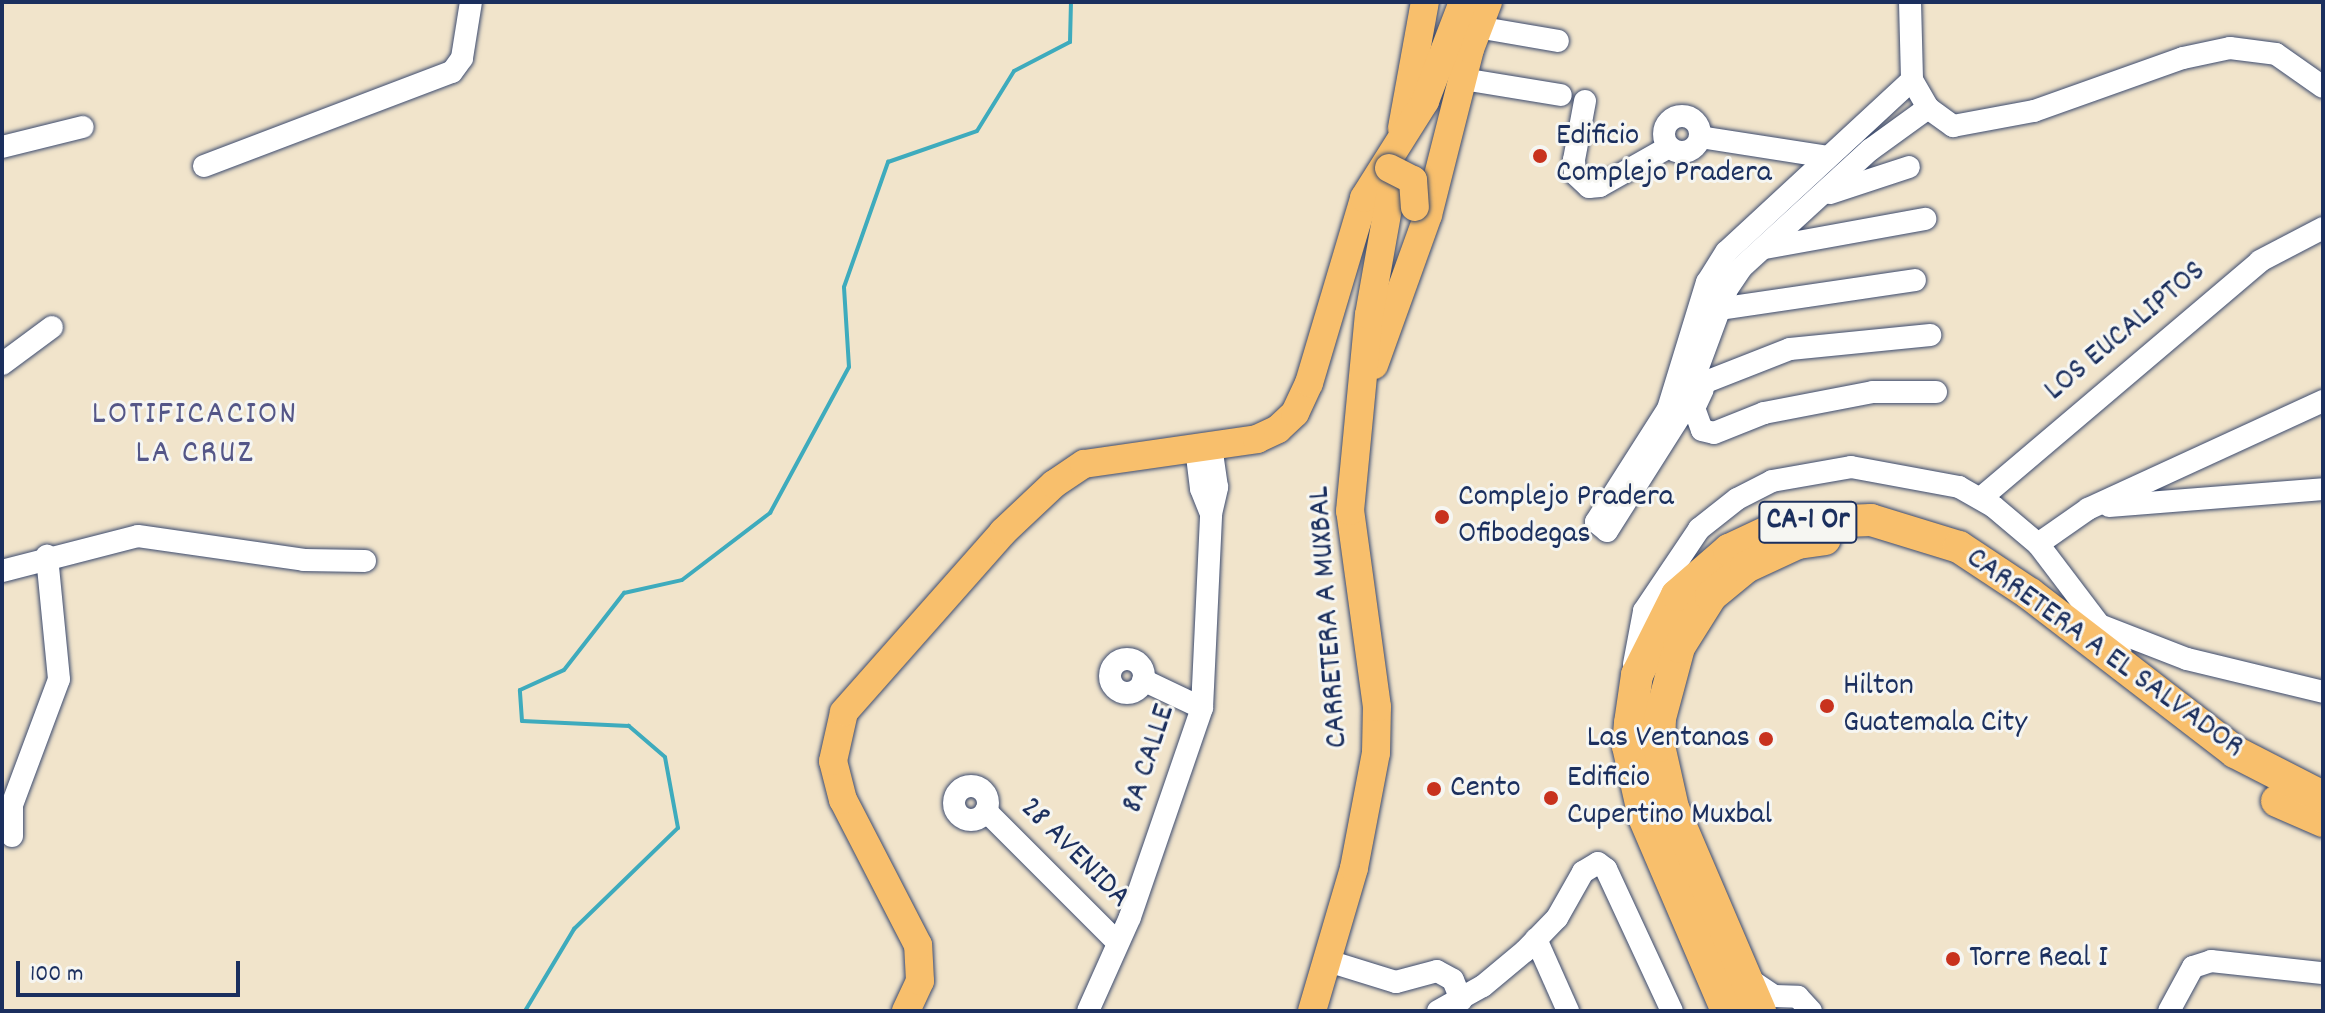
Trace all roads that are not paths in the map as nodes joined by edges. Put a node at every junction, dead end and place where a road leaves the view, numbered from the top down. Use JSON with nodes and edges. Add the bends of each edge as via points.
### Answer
{"nodes":[{"id":1,"x":471,"y":2,"type":"edge"},
{"id":2,"x":1448,"y":2,"type":"edge"},
{"id":3,"x":1910,"y":2,"type":"edge"},
{"id":4,"x":1479,"y":10,"type":"edge"},
{"id":5,"x":1421,"y":15,"type":"edge"},
{"id":6,"x":1558,"y":41,"type":"dead end"},
{"id":7,"x":1433,"y":51,"type":"dead end"},
{"id":8,"x":1463,"y":79,"type":"junction"},
{"id":9,"x":1912,"y":80,"type":"junction"},
{"id":10,"x":2323,"y":87,"type":"edge"},
{"id":11,"x":1561,"y":95,"type":"dead end"},
{"id":12,"x":1585,"y":101,"type":"dead end"},
{"id":13,"x":1928,"y":108,"type":"junction"},
{"id":14,"x":83,"y":127,"type":"dead end"},
{"id":15,"x":1401,"y":133,"type":"junction"},
{"id":16,"x":1700,"y":137,"type":"junction"},
{"id":17,"x":2,"y":147,"type":"edge"},
{"id":18,"x":1669,"y":147,"type":"junction"},
{"id":19,"x":1827,"y":157,"type":"junction"},
{"id":20,"x":204,"y":166,"type":"dead end"},
{"id":21,"x":1909,"y":167,"type":"dead end"},
{"id":22,"x":1393,"y":188,"type":"junction"},
{"id":23,"x":1822,"y":195,"type":"junction"},
{"id":24,"x":1925,"y":219,"type":"dead end"},
{"id":25,"x":2323,"y":228,"type":"edge"},
{"id":26,"x":1763,"y":248,"type":"junction"},
{"id":27,"x":1915,"y":280,"type":"dead end"},
{"id":28,"x":1719,"y":309,"type":"junction"},
{"id":29,"x":52,"y":327,"type":"dead end"},
{"id":30,"x":1701,"y":331,"type":"junction"},
{"id":31,"x":1930,"y":335,"type":"dead end"},
{"id":32,"x":2,"y":364,"type":"edge"},
{"id":33,"x":1700,"y":383,"type":"junction"},
{"id":34,"x":1936,"y":392,"type":"dead end"},
{"id":35,"x":2323,"y":401,"type":"edge"},
{"id":36,"x":1360,"y":403,"type":"junction"},
{"id":37,"x":1204,"y":447,"type":"junction"},
{"id":38,"x":2323,"y":489,"type":"edge"},
{"id":39,"x":1981,"y":498,"type":"junction"},
{"id":40,"x":2088,"y":509,"type":"junction"},
{"id":41,"x":2038,"y":544,"type":"junction"},
{"id":42,"x":47,"y":556,"type":"junction"},
{"id":43,"x":365,"y":561,"type":"dead end"},
{"id":44,"x":2,"y":571,"type":"edge"},
{"id":45,"x":2097,"y":624,"type":"junction"},
{"id":46,"x":1143,"y":680,"type":"dead end"},
{"id":47,"x":2323,"y":692,"type":"edge"},
{"id":48,"x":2157,"y":696,"type":"junction"},
{"id":49,"x":1202,"y":708,"type":"junction"},
{"id":50,"x":1630,"y":723,"type":"junction"},
{"id":51,"x":2323,"y":797,"type":"edge"},
{"id":52,"x":986,"y":811,"type":"dead end"},
{"id":53,"x":2323,"y":821,"type":"edge"},
{"id":54,"x":12,"y":836,"type":"dead end"},
{"id":55,"x":1536,"y":939,"type":"junction"},
{"id":56,"x":1117,"y":942,"type":"junction"},
{"id":57,"x":1328,"y":961,"type":"junction"},
{"id":58,"x":2322,"y":973,"type":"edge"},
{"id":59,"x":1745,"y":977,"type":"junction"},
{"id":60,"x":1461,"y":1000,"type":"junction"},
{"id":61,"x":906,"y":1011,"type":"edge"},
{"id":62,"x":1088,"y":1011,"type":"edge"},
{"id":63,"x":1312,"y":1011,"type":"edge"},
{"id":64,"x":1438,"y":1011,"type":"edge"},
{"id":65,"x":1568,"y":1011,"type":"edge"},
{"id":66,"x":1672,"y":1011,"type":"edge"},
{"id":67,"x":1727,"y":1011,"type":"edge"},
{"id":68,"x":1760,"y":1011,"type":"edge"},
{"id":69,"x":1811,"y":1011,"type":"edge"},
{"id":70,"x":2169,"y":1011,"type":"edge"}],
"edges":[{"from":1,"to":20,"type":"street","via":[[462,58],[452,72]]},
{"from":2,"to":7,"type":"main road"},
{"from":3,"to":9,"type":"street"},
{"from":4,"to":6,"type":"street"},
{"from":4,"to":8,"type":"main road","name":"CARRETERA A MUXBAL"},
{"from":4,"to":15,"type":"main road"},
{"from":5,"to":15,"type":"main road"},
{"from":8,"to":11,"type":"street"},
{"from":8,"to":36,"type":"main road","name":"CARRETERA A MUXBAL","via":[[1428,215]]},
{"from":9,"to":13,"type":"street"},
{"from":9,"to":19,"type":"street"},
{"from":10,"to":13,"type":"street","via":[[2276,54],[2230,48],[2183,58],[1994,122],[1953,126]]},
{"from":12,"to":18,"type":"street","via":[[1574,160],[1575,174],[1589,187],[1600,186]]},
{"from":13,"to":23,"type":"street","via":[[1870,150]]},
{"from":14,"to":17,"type":"street"},
{"from":15,"to":22,"type":"main road"},
{"from":16,"to":18,"type":"street","via":[[1687,152]]},
{"from":16,"to":18,"type":"street","via":[[1693,120],[1677,117],[1664,129]]},
{"from":16,"to":19,"type":"street"},
{"from":19,"to":30,"type":"street","via":[[1726,252],[1707,282]]},
{"from":21,"to":23,"type":"street"},
{"from":22,"to":36,"type":"main road","name":"CARRETERA A MUXBAL","via":[[1372,297]]},
{"from":22,"to":37,"type":"main road","via":[[1364,198],[1309,383],[1295,413],[1257,439]]},
{"from":23,"to":26,"type":"street"},
{"from":24,"to":26,"type":"street"},
{"from":25,"to":39,"type":"street","name":"LOS EUCALIPTOS","via":[[2260,261]]},
{"from":26,"to":28,"type":"street","via":[[1741,268]]},
{"from":27,"to":28,"type":"street"},
{"from":28,"to":30,"type":"street"},
{"from":29,"to":32,"type":"street"},
{"from":30,"to":33,"type":"street"},
{"from":30,"to":33,"type":"street","via":[[1668,409],[1596,522],[1607,531]]},
{"from":31,"to":33,"type":"street","via":[[1790,349]]},
{"from":33,"to":34,"type":"street","via":[[1694,408],[1702,430],[1714,433],[1764,413],[1857,395]]},
{"from":35,"to":40,"type":"street"},
{"from":36,"to":57,"type":"main road","name":"CARRETERA A MUXBAL","via":[[1350,511],[1377,707],[1376,753],[1354,868]]},
{"from":37,"to":49,"type":"street","name":"8A CALLE","via":[[1217,487],[1211,514]]},
{"from":37,"to":61,"type":"main road","via":[[1084,464],[1054,484],[1003,532],[844,712],[833,761],[843,800],[918,945],[920,981]]},
{"from":38,"to":40,"type":"street"},
{"from":39,"to":41,"type":"street"},
{"from":39,"to":50,"type":"street","via":[[1922,478],[1851,467],[1772,481],[1737,499],[1699,529],[1644,611]]},
{"from":40,"to":41,"type":"street"},
{"from":41,"to":45,"type":"street"},
{"from":42,"to":43,"type":"street","via":[[138,536],[304,560]]},
{"from":42,"to":44,"type":"street"},
{"from":42,"to":54,"type":"street","via":[[59,679],[12,805]]},
{"from":45,"to":47,"type":"street","via":[[2187,659]]},
{"from":45,"to":48,"type":"street"},
{"from":46,"to":49,"type":"street"},
{"from":48,"to":50,"type":"highway","name":"CARRETERA A EL SALVADOR","number":"CA-1 Or","via":[[2030,594],[1959,547],[1901,526],[1836,519],[1774,529],[1700,571],[1677,595],[1651,641],[1637,675]]},
{"from":48,"to":51,"type":"highway","name":"CARRETERA A EL SALVADOR","number":"CA-1 Or","via":[[2235,752]]},
{"from":49,"to":56,"type":"street","name":"8A CALLE"},
{"from":50,"to":67,"type":"highway","name":"CARRETERA A EL SALVADOR","number":"CA-1 Or","via":[[1628,746],[1644,817]]},
{"from":52,"to":56,"type":"street","name":"28 AVENIDA"},
{"from":53,"to":59,"type":"highway","name":"CARRETERA A EL SALVADOR","number":"CA-1 Or","via":[[2230,774],[1990,588],[1935,555],[1873,537],[1798,543],[1746,567],[1711,596],[1679,647],[1660,718],[1661,758],[1673,808]]},
{"from":55,"to":60,"type":"street"},
{"from":55,"to":65,"type":"street"},
{"from":55,"to":66,"type":"street","via":[[1557,918],[1583,872],[1601,863]]},
{"from":56,"to":62,"type":"street","name":"8A CALLE"},
{"from":57,"to":60,"type":"street","via":[[1396,982],[1437,971],[1453,980]]},
{"from":57,"to":63,"type":"main road","name":"CARRETERA A MUXBAL"},
{"from":58,"to":70,"type":"street","via":[[2211,961],[2193,967]]},
{"from":59,"to":68,"type":"highway","name":"CARRETERA A EL SALVADOR","number":"CA-1 Or"},
{"from":59,"to":69,"type":"street","via":[[1774,996],[1798,997]]},
{"from":60,"to":64,"type":"street"}]}
